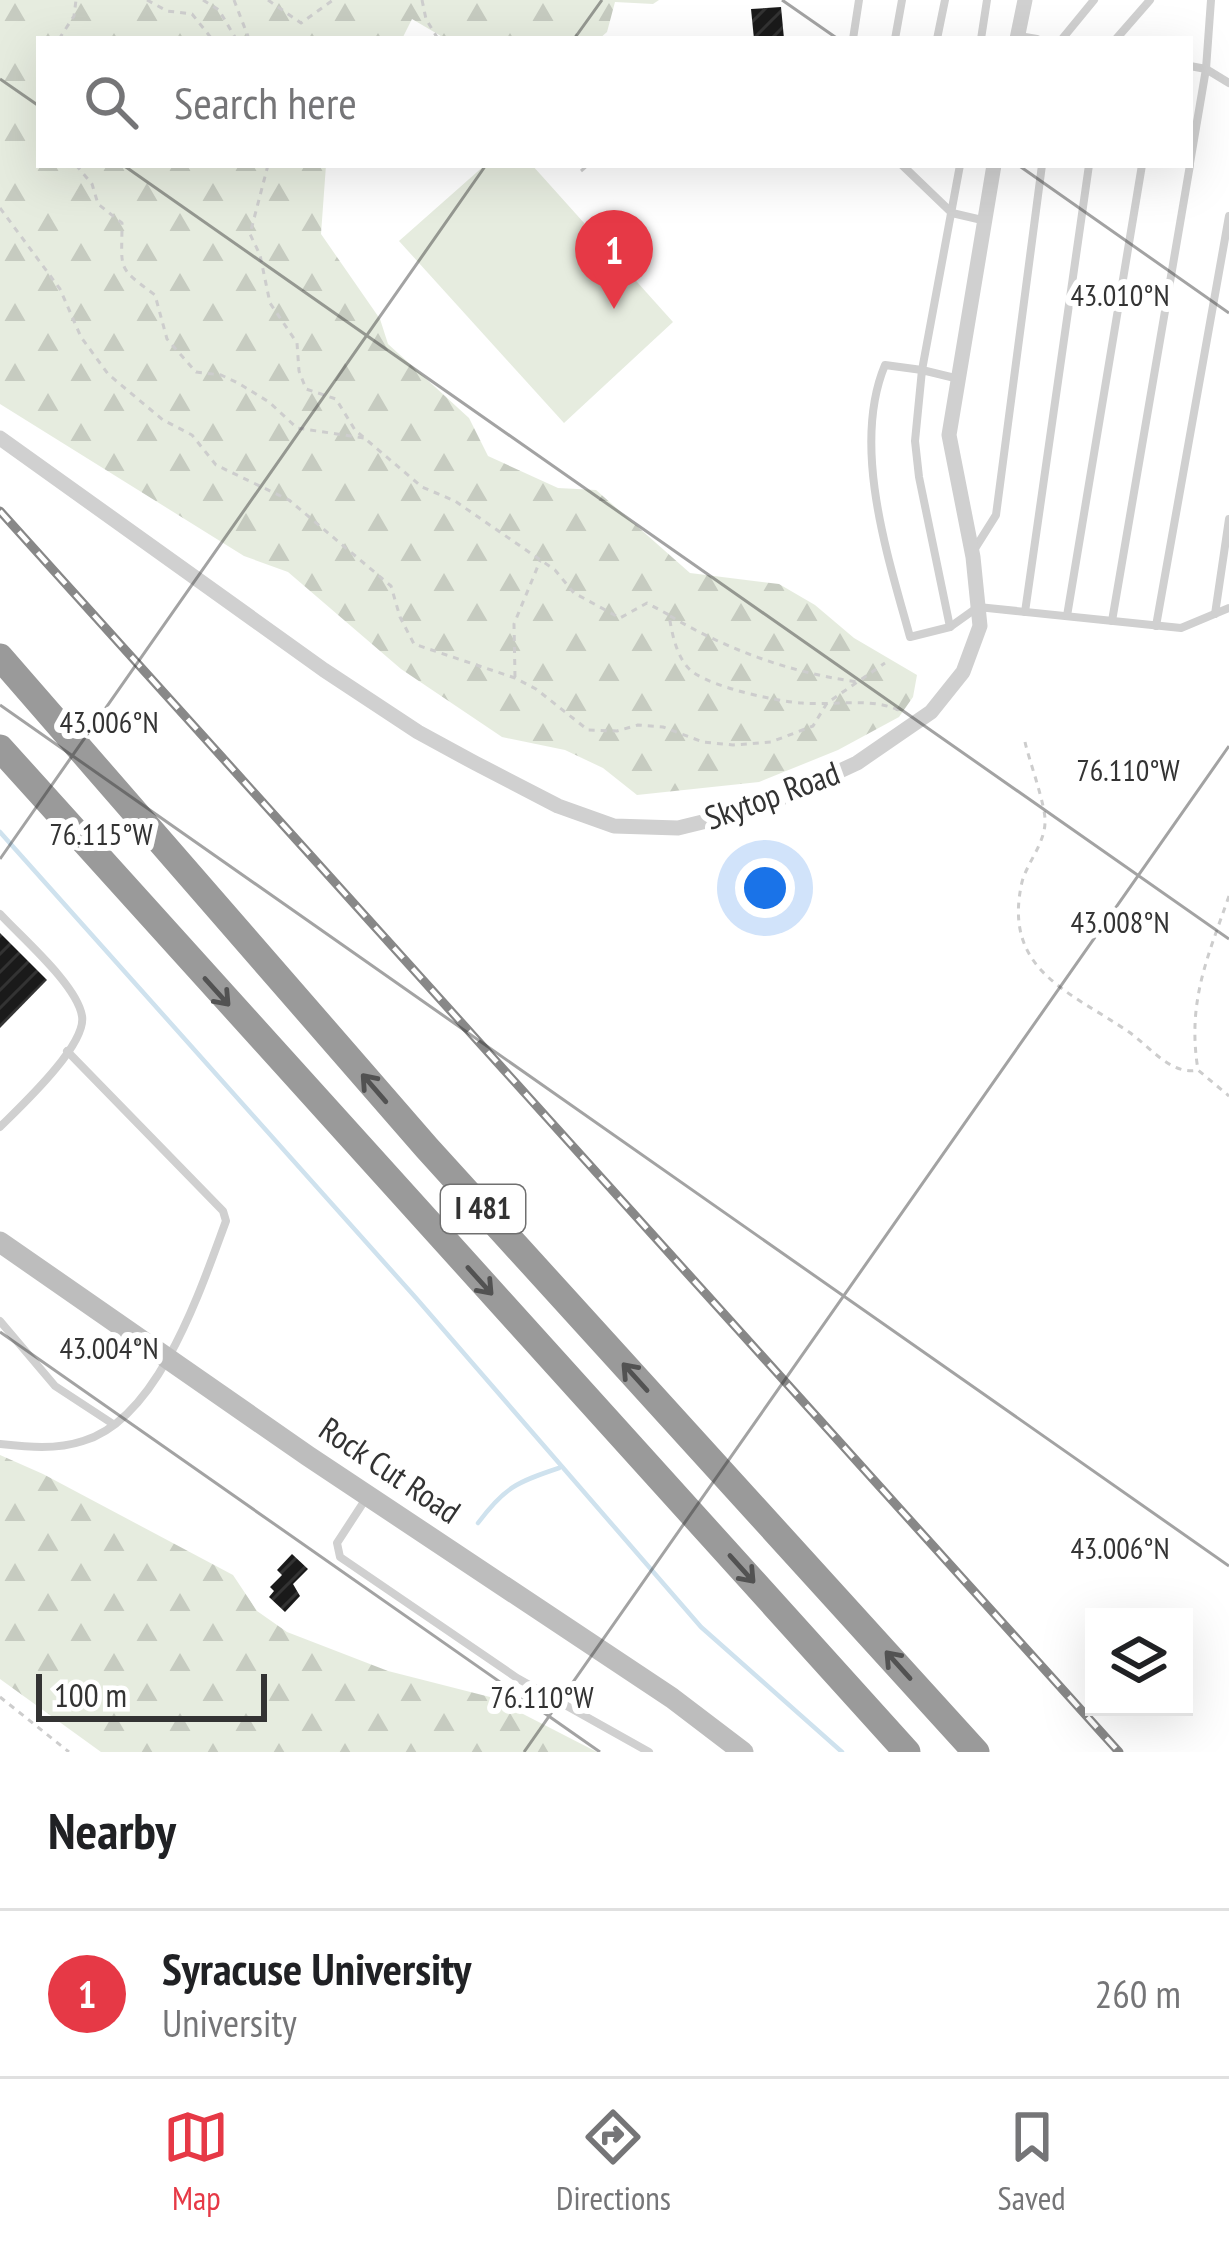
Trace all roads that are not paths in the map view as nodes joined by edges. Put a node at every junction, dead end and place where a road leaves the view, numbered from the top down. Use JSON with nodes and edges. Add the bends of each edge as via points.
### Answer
{"nodes":[{"id":1,"x":859,"y":0,"type":"edge"},
{"id":2,"x":902,"y":0,"type":"edge"},
{"id":3,"x":944,"y":0,"type":"edge"},
{"id":4,"x":987,"y":0,"type":"edge"},
{"id":5,"x":1094,"y":0,"type":"edge"},
{"id":6,"x":1150,"y":0,"type":"edge"},
{"id":7,"x":1211,"y":0,"type":"edge"},
{"id":8,"x":1027,"y":1,"type":"edge"},
{"id":9,"x":853,"y":36,"type":"edge"},
{"id":10,"x":896,"y":36,"type":"edge"},
{"id":11,"x":938,"y":36,"type":"edge"},
{"id":12,"x":981,"y":36,"type":"edge"},
{"id":13,"x":1017,"y":36,"type":"edge"},
{"id":14,"x":1064,"y":36,"type":"edge"},
{"id":15,"x":1119,"y":36,"type":"edge"},
{"id":16,"x":1193,"y":67,"type":"edge"},
{"id":17,"x":1206,"y":69,"type":"junction"},
{"id":18,"x":1229,"y":83,"type":"edge"},
{"id":19,"x":1193,"y":146,"type":"edge"},
{"id":20,"x":905,"y":168,"type":"edge"},
{"id":21,"x":916,"y":168,"type":"edge"},
{"id":22,"x":960,"y":168,"type":"edge"},
{"id":23,"x":994,"y":168,"type":"edge"},
{"id":24,"x":1042,"y":168,"type":"edge"},
{"id":25,"x":1089,"y":168,"type":"edge"},
{"id":26,"x":1142,"y":168,"type":"edge"},
{"id":27,"x":1189,"y":168,"type":"edge"},
{"id":28,"x":914,"y":178,"type":"junction"},
{"id":29,"x":952,"y":213,"type":"junction"},
{"id":30,"x":1229,"y":216,"type":"edge"},
{"id":31,"x":986,"y":221,"type":"junction"},
{"id":32,"x":922,"y":370,"type":"junction"},
{"id":33,"x":960,"y":379,"type":"junction"},
{"id":34,"x":0,"y":438,"type":"edge"},
{"id":35,"x":1229,"y":519,"type":"edge"},
{"id":36,"x":972,"y":552,"type":"junction"},
{"id":37,"x":978,"y":607,"type":"junction"},
{"id":38,"x":1229,"y":608,"type":"edge"},
{"id":39,"x":1024,"y":612,"type":"junction"},
{"id":40,"x":1214,"y":614,"type":"junction"},
{"id":41,"x":1067,"y":616,"type":"junction"},
{"id":42,"x":1112,"y":621,"type":"junction"},
{"id":43,"x":1156,"y":626,"type":"junction"},
{"id":44,"x":950,"y":627,"type":"junction"},
{"id":45,"x":0,"y":657,"type":"edge"},
{"id":46,"x":0,"y":748,"type":"edge"},
{"id":47,"x":0,"y":770,"type":"edge"},
{"id":48,"x":0,"y":914,"type":"edge"},
{"id":49,"x":187,"y":958,"type":"junction"},
{"id":50,"x":67,"y":1051,"type":"junction"},
{"id":51,"x":0,"y":1127,"type":"edge"},
{"id":52,"x":0,"y":1242,"type":"edge"},
{"id":53,"x":0,"y":1321,"type":"edge"},
{"id":54,"x":167,"y":1356,"type":"junction"},
{"id":55,"x":113,"y":1424,"type":"junction"},
{"id":56,"x":0,"y":1444,"type":"edge"},
{"id":57,"x":368,"y":1496,"type":"junction"},
{"id":58,"x":649,"y":1752,"type":"edge"},
{"id":59,"x":743,"y":1752,"type":"edge"},
{"id":60,"x":907,"y":1752,"type":"edge"},
{"id":61,"x":976,"y":1752,"type":"edge"}],
"edges":[{"from":1,"to":9,"type":"lane"},
{"from":2,"to":10,"type":"lane"},
{"from":3,"to":11,"type":"lane"},
{"from":4,"to":12,"type":"lane"},
{"from":5,"to":14,"type":"lane"},
{"from":6,"to":15,"type":"lane"},
{"from":7,"to":17,"type":"lane"},
{"from":8,"to":13,"type":"street"},
{"from":16,"to":17,"type":"lane"},
{"from":17,"to":18,"type":"lane"},
{"from":17,"to":19,"type":"lane"},
{"from":20,"to":28,"type":"lane"},
{"from":21,"to":28,"type":"lane"},
{"from":22,"to":29,"type":"lane"},
{"from":23,"to":31,"type":"street","name":"Skytop Road"},
{"from":24,"to":36,"type":"lane","via":[[996,515]]},
{"from":25,"to":39,"type":"lane"},
{"from":26,"to":41,"type":"lane"},
{"from":27,"to":42,"type":"lane"},
{"from":28,"to":29,"type":"lane"},
{"from":29,"to":31,"type":"lane"},
{"from":29,"to":32,"type":"lane"},
{"from":30,"to":43,"type":"lane"},
{"from":31,"to":33,"type":"street","name":"Skytop Road"},
{"from":32,"to":33,"type":"lane"},
{"from":32,"to":44,"type":"lane","via":[[915,442]]},
{"from":32,"to":44,"type":"lane","via":[[885,365],[876,387],[881,532],[910,637]]},
{"from":33,"to":36,"type":"street","name":"Skytop Road","via":[[949,435]]},
{"from":34,"to":37,"type":"street","name":"Skytop Road","via":[[418,732],[558,806],[633,829],[731,815],[857,763],[919,721],[963,672],[980,626]]},
{"from":35,"to":40,"type":"lane"},
{"from":36,"to":37,"type":"street","name":"Skytop Road"},
{"from":37,"to":39,"type":"lane"},
{"from":37,"to":44,"type":"lane"},
{"from":38,"to":40,"type":"lane"},
{"from":39,"to":41,"type":"lane"},
{"from":40,"to":43,"type":"lane","via":[[1181,628]]},
{"from":41,"to":42,"type":"lane"},
{"from":42,"to":43,"type":"lane"},
{"from":61,"to":45,"type":"highway","number":"I 481","one_way":true,"via":[[412,1131]]},
{"from":46,"to":49,"type":"highway","number":"I 481"},
{"from":47,"to":49,"type":"highway"},
{"from":48,"to":50,"type":"lane","via":[[82,1012]]},
{"from":49,"to":60,"type":"highway","number":"I 481","one_way":true},
{"from":50,"to":51,"type":"lane"},
{"from":50,"to":54,"type":"lane","via":[[223,1211],[197,1297]]},
{"from":52,"to":54,"type":"street","name":"Rock Cut Road"},
{"from":53,"to":55,"type":"lane","via":[[55,1385]]},
{"from":54,"to":55,"type":"lane","via":[[136,1409]]},
{"from":54,"to":57,"type":"street","name":"Rock Cut Road"},
{"from":55,"to":56,"type":"lane","via":[[87,1441]]},
{"from":57,"to":58,"type":"lane","via":[[338,1543],[340,1557],[517,1678]]},
{"from":57,"to":59,"type":"street","name":"Rock Cut Road"}]}
